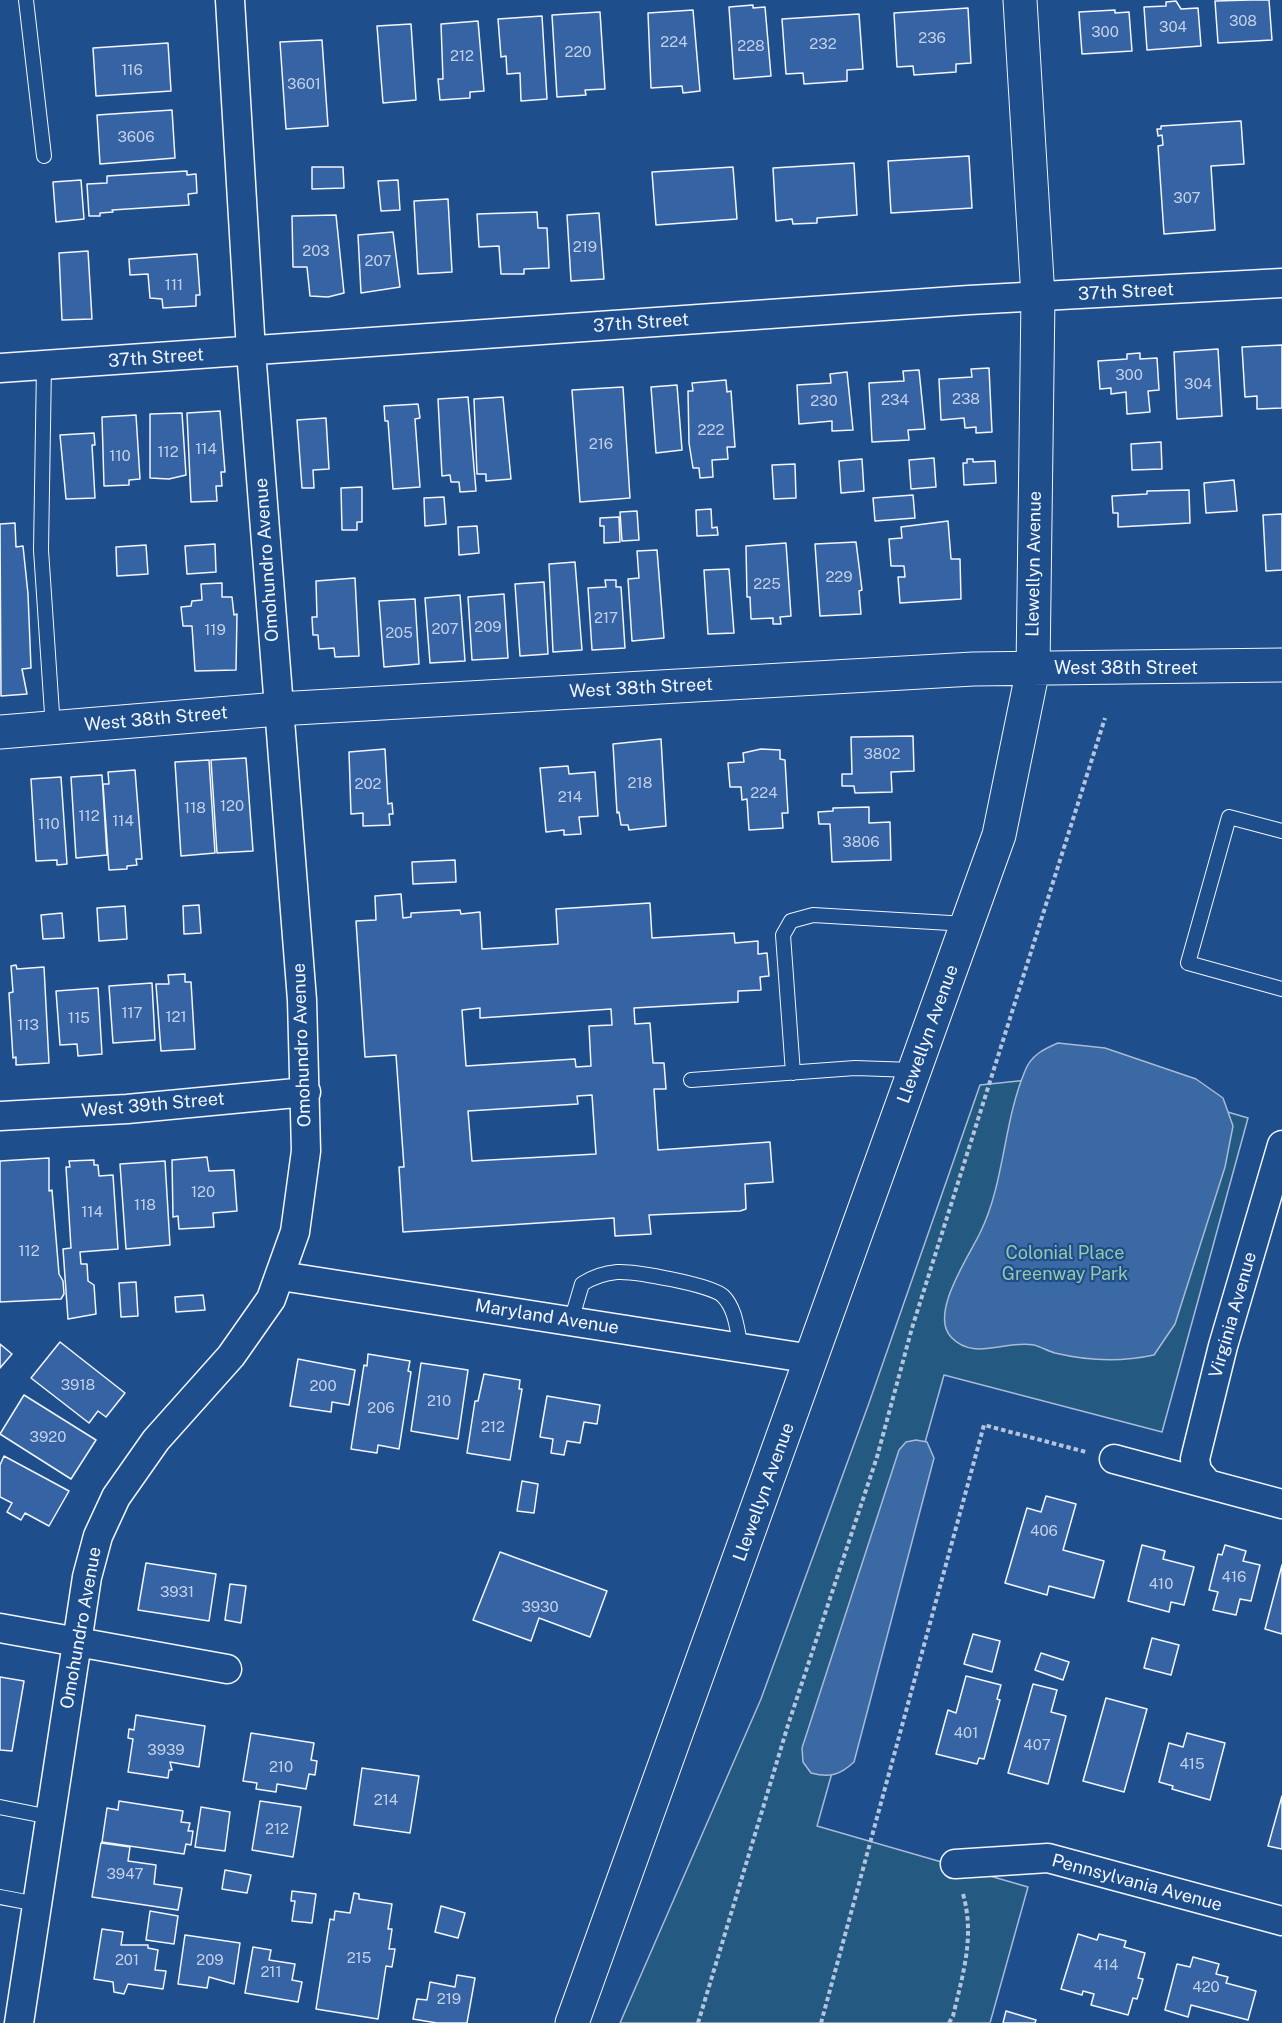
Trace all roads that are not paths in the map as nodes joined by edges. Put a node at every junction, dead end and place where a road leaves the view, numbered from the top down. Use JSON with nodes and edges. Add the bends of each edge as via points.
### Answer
{"nodes":[{"id":1,"x":26,"y":0,"type":"edge"},
{"id":2,"x":230,"y":0,"type":"edge"},
{"id":3,"x":1020,"y":0,"type":"edge"},
{"id":4,"x":44,"y":156,"type":"dead end"},
{"id":5,"x":1282,"y":283,"type":"edge"},
{"id":6,"x":1038,"y":297,"type":"junction"},
{"id":7,"x":251,"y":351,"type":"junction"},
{"id":8,"x":44,"y":365,"type":"junction"},
{"id":9,"x":0,"y":368,"type":"edge"},
{"id":10,"x":1282,"y":665,"type":"edge"},
{"id":11,"x":1033,"y":669,"type":"junction"},
{"id":12,"x":278,"y":709,"type":"junction"},
{"id":13,"x":53,"y":728,"type":"junction"},
{"id":14,"x":0,"y":732,"type":"edge"},
{"id":15,"x":1282,"y":831,"type":"edge"},
{"id":16,"x":967,"y":924,"type":"junction"},
{"id":17,"x":1282,"y":989,"type":"edge"},
{"id":18,"x":915,"y":1070,"type":"junction"},
{"id":19,"x":793,"y":1073,"type":"junction"},
{"id":20,"x":691,"y":1080,"type":"dead end"},
{"id":21,"x":306,"y":1092,"type":"junction"},
{"id":22,"x":0,"y":1116,"type":"edge"},
{"id":23,"x":1282,"y":1145,"type":"edge"},
{"id":24,"x":281,"y":1276,"type":"junction"},
{"id":25,"x":571,"y":1321,"type":"junction"},
{"id":26,"x":741,"y":1347,"type":"junction"},
{"id":27,"x":812,"y":1359,"type":"junction"},
{"id":28,"x":1114,"y":1459,"type":"road end"},
{"id":29,"x":1207,"y":1483,"type":"junction"},
{"id":30,"x":1282,"y":1504,"type":"edge"},
{"id":31,"x":0,"y":1628,"type":"edge"},
{"id":32,"x":77,"y":1641,"type":"junction"},
{"id":33,"x":227,"y":1669,"type":"dead end"},
{"id":34,"x":0,"y":1807,"type":"edge"},
{"id":35,"x":50,"y":1817,"type":"junction"},
{"id":36,"x":955,"y":1864,"type":"road end"},
{"id":37,"x":0,"y":1897,"type":"edge"},
{"id":38,"x":37,"y":1904,"type":"junction"},
{"id":39,"x":1282,"y":1921,"type":"edge"},
{"id":40,"x":19,"y":2023,"type":"edge"},
{"id":41,"x":572,"y":2023,"type":"edge"}],
"edges":[{"from":1,"to":4,"type":"lane"},
{"from":2,"to":7,"type":"street","name":"Omohundro Avenue"},
{"from":3,"to":6,"type":"street","name":"Llewellyn Avenue"},
{"from":5,"to":6,"type":"street","name":"37th Street"},
{"from":6,"to":7,"type":"street","name":"37th Street"},
{"from":6,"to":11,"type":"street","name":"Llewellyn Avenue"},
{"from":7,"to":8,"type":"street","name":"37th Street"},
{"from":7,"to":12,"type":"street","name":"Omohundro Avenue"},
{"from":8,"to":9,"type":"street","name":"37th Street"},
{"from":8,"to":13,"type":"lane","via":[[41,550]]},
{"from":10,"to":11,"type":"street","name":"West 38th Street"},
{"from":11,"to":12,"type":"street","name":"West 38th Street","via":[[961,669]]},
{"from":11,"to":16,"type":"street","name":"Llewellyn Avenue","via":[[999,835]]},
{"from":12,"to":13,"type":"street","name":"West 38th Street"},
{"from":12,"to":21,"type":"street","name":"Omohundro Avenue"},
{"from":13,"to":14,"type":"street","name":"West 38th Street"},
{"from":15,"to":17,"type":"lane","via":[[1229,817],[1188,963]]},
{"from":16,"to":18,"type":"street","name":"Llewellyn Avenue"},
{"from":16,"to":19,"type":"lane","via":[[813,915],[791,921],[783,935]]},
{"from":18,"to":19,"type":"lane","via":[[855,1068]]},
{"from":18,"to":27,"type":"street","name":"Llewellyn Avenue"},
{"from":19,"to":20,"type":"lane"},
{"from":21,"to":22,"type":"street","name":"West 39th Street"},
{"from":21,"to":24,"type":"street","name":"Omohundro Avenue","via":[[306,1151],[295,1232]]},
{"from":23,"to":29,"type":"street","name":"Virginia Avenue","via":[[1223,1346],[1195,1459],[1197,1471]]},
{"from":24,"to":25,"type":"street","name":"Maryland Avenue"},
{"from":24,"to":32,"type":"street","name":"Omohundro Avenue","via":[[271,1299],[231,1356],[156,1440],[116,1497],[98,1536]]},
{"from":25,"to":26,"type":"street","name":"Maryland Avenue"},
{"from":25,"to":26,"type":"lane","via":[[582,1284],[618,1272],[707,1286],[722,1295],[732,1307]]},
{"from":26,"to":27,"type":"street","name":"Maryland Avenue"},
{"from":27,"to":41,"type":"street","name":"Llewellyn Avenue"},
{"from":28,"to":29,"type":"street"},
{"from":29,"to":30,"type":"street"},
{"from":31,"to":32,"type":"street"},
{"from":32,"to":33,"type":"street"},
{"from":32,"to":35,"type":"street","name":"Omohundro Avenue"},
{"from":34,"to":35,"type":"lane"},
{"from":35,"to":38,"type":"street","name":"Omohundro Avenue"},
{"from":36,"to":39,"type":"street","name":"Pennsylvania Avenue","via":[[1047,1858]]},
{"from":37,"to":38,"type":"lane"},
{"from":38,"to":40,"type":"street","name":"Omohundro Avenue"}]}
